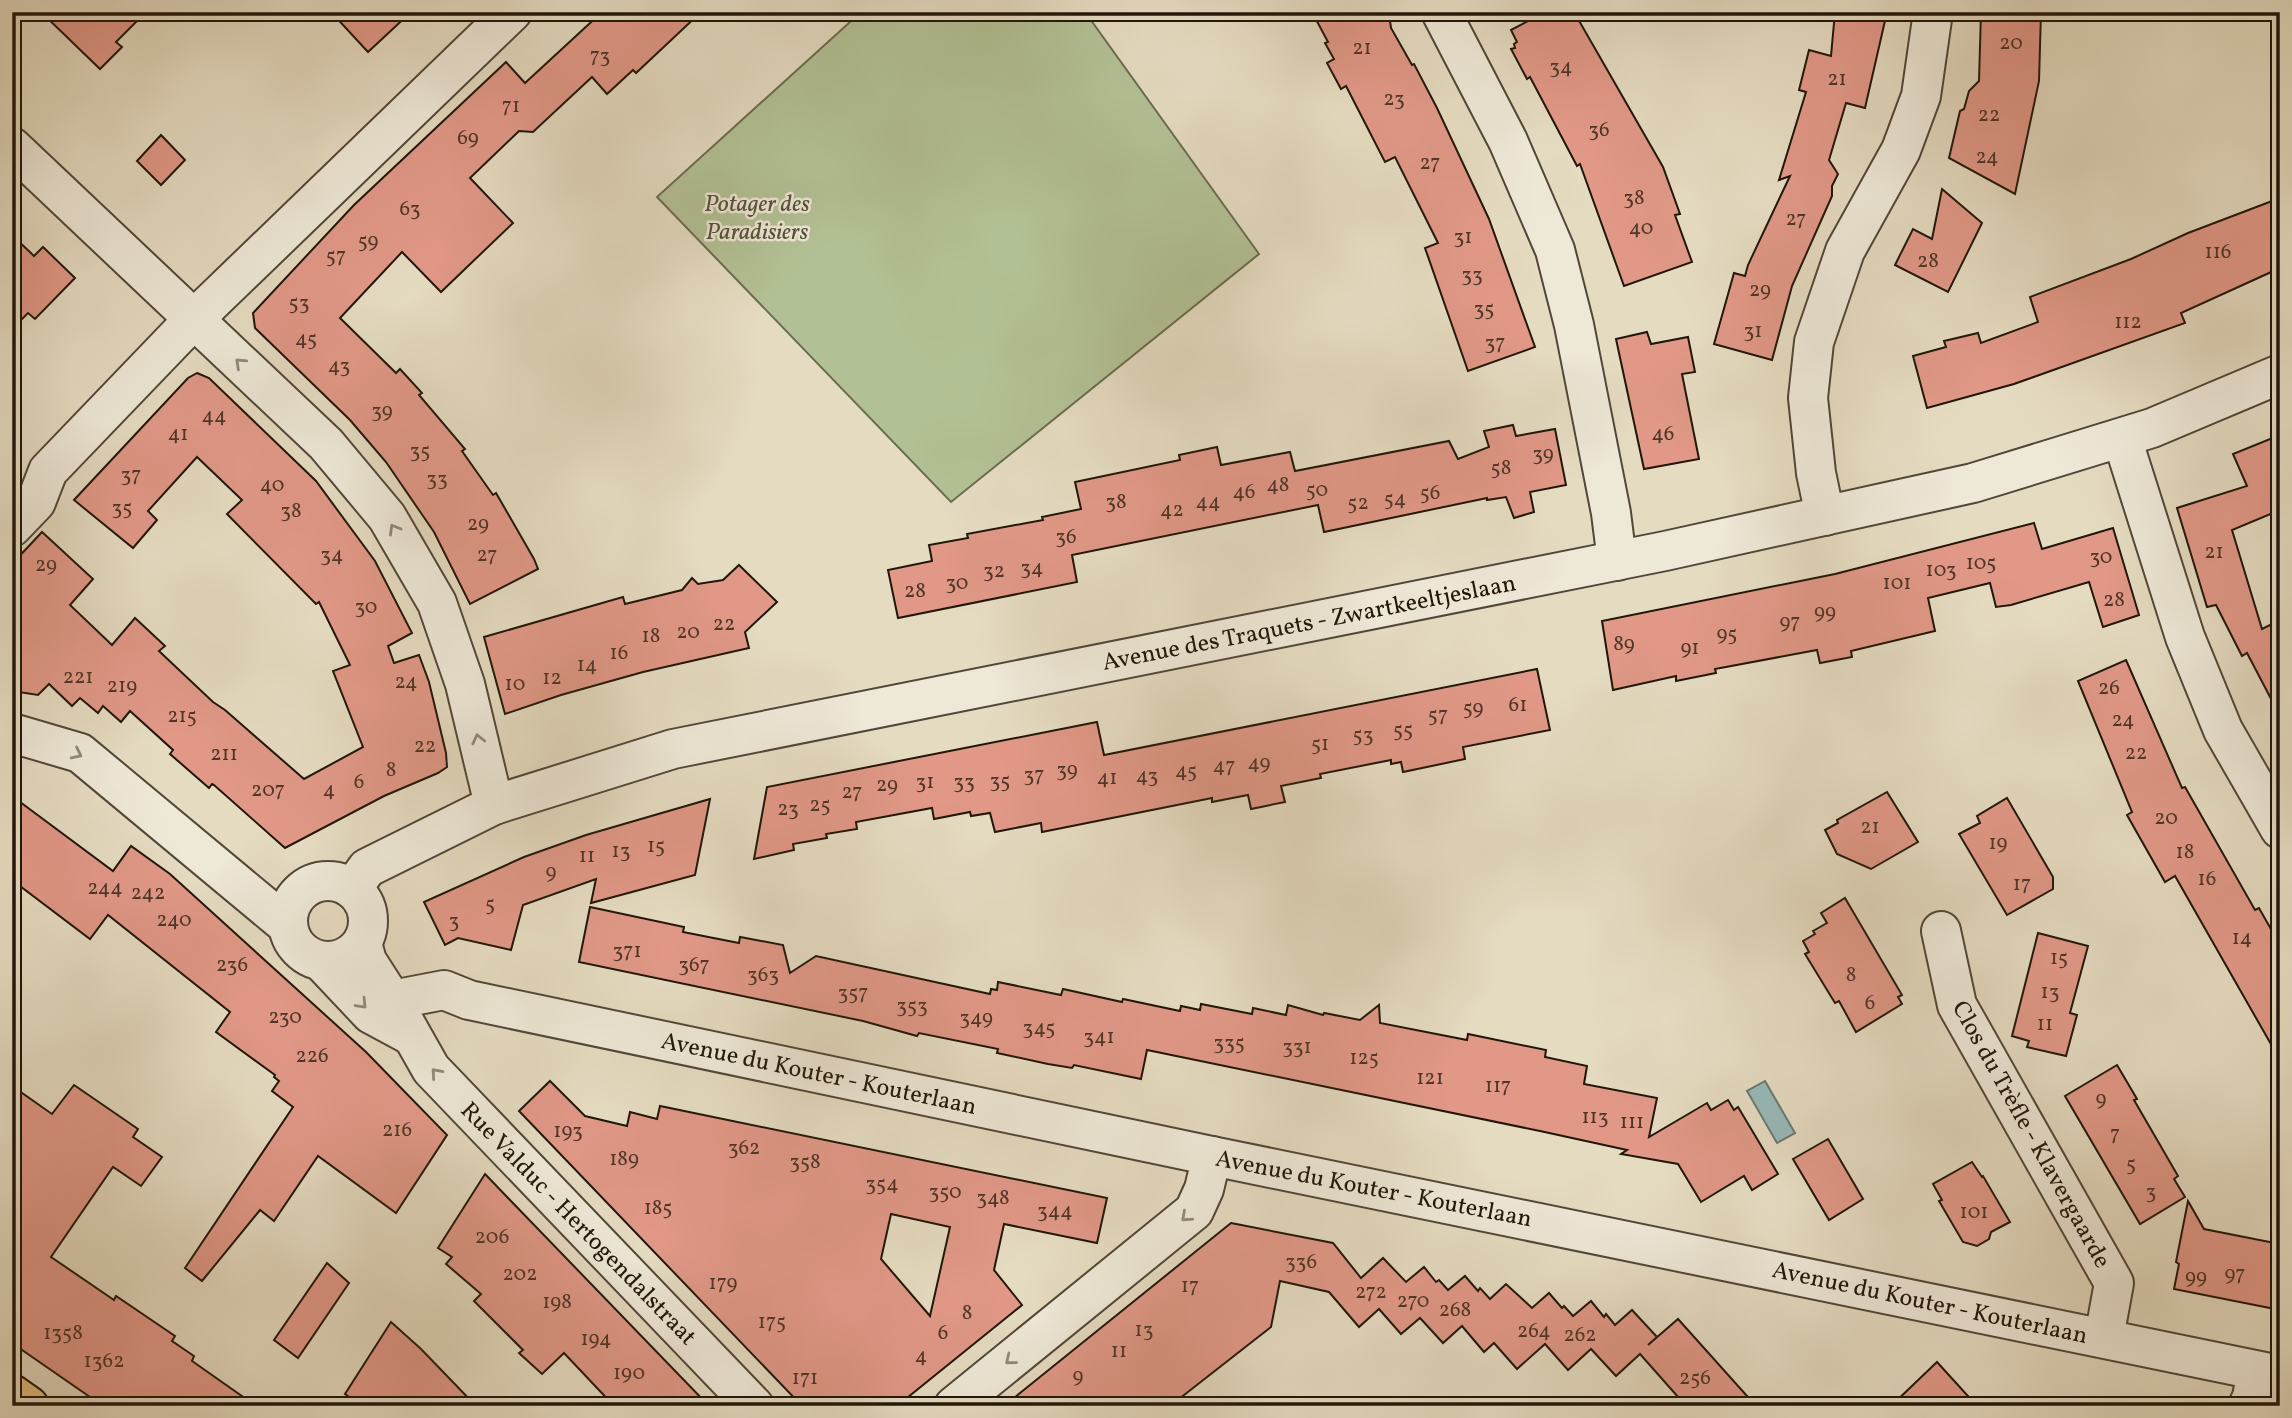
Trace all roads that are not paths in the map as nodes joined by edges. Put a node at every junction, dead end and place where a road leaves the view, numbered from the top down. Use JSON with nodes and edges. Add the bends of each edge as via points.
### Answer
{"nodes":[{"id":1,"x":512,"y":12,"type":"edge"},
{"id":2,"x":1441,"y":12,"type":"edge"},
{"id":3,"x":1933,"y":12,"type":"edge"},
{"id":4,"x":12,"y":147,"type":"edge"},
{"id":5,"x":194,"y":319,"type":"junction"},
{"id":6,"x":2280,"y":374,"type":"edge"},
{"id":7,"x":2122,"y":438,"type":"junction"},
{"id":8,"x":1825,"y":516,"type":"junction"},
{"id":9,"x":12,"y":527,"type":"edge"},
{"id":10,"x":1617,"y":561,"type":"junction"},
{"id":11,"x":12,"y":733,"type":"edge"},
{"id":12,"x":494,"y":805,"type":"junction"},
{"id":13,"x":2280,"y":829,"type":"edge"},
{"id":14,"x":221,"y":870,"type":"junction"},
{"id":15,"x":307,"y":887,"type":"junction"},
{"id":16,"x":352,"y":889,"type":"junction"},
{"id":17,"x":288,"y":926,"type":"junction"},
{"id":18,"x":1941,"y":930,"type":"dead end"},
{"id":19,"x":362,"y":943,"type":"junction"},
{"id":20,"x":322,"y":962,"type":"junction"},
{"id":21,"x":392,"y":1000,"type":"junction"},
{"id":22,"x":469,"y":1000,"type":"junction"},
{"id":23,"x":410,"y":1035,"type":"junction"},
{"id":24,"x":1212,"y":1156,"type":"junction"},
{"id":25,"x":2104,"y":1338,"type":"junction"},
{"id":26,"x":2262,"y":1384,"type":"edge"},
{"id":27,"x":12,"y":1394,"type":"edge"},
{"id":28,"x":29,"y":1406,"type":"edge"},
{"id":29,"x":754,"y":1406,"type":"edge"},
{"id":30,"x":954,"y":1406,"type":"edge"}],
"edges":[{"from":1,"to":5,"type":"street"},
{"from":2,"to":10,"type":"street","via":[[1508,141],[1555,250],[1574,325]]},
{"from":3,"to":8,"type":"street","via":[[1917,107],[1901,149],[1845,251],[1814,342],[1808,398]]},
{"from":4,"to":5,"type":"street"},
{"from":5,"to":9,"type":"street","via":[[48,471],[36,502]]},
{"from":12,"to":5,"type":"street","one_way":true,"via":[[465,684],[437,603],[387,517],[326,444]]},
{"from":6,"to":7,"type":"street","name":"Avenue des Traquets - Zwartkeeltjeslaan"},
{"from":7,"to":8,"type":"street","name":"Avenue des Traquets - Zwartkeeltjeslaan","via":[[1973,483]]},
{"from":7,"to":13,"type":"street","via":[[2185,637],[2223,730]]},
{"from":8,"to":10,"type":"street","name":"Avenue des Traquets - Zwartkeeltjeslaan"},
{"from":10,"to":12,"type":"street","name":"Avenue des Traquets - Zwartkeeltjeslaan","via":[[673,749]]},
{"from":11,"to":14,"type":"street","name":"Rue Valduc - Hertogendalstraat","one_way":true,"via":[[80,753]]},
{"from":12,"to":16,"type":"street","name":"Avenue des Traquets - Zwartkeeltjeslaan","via":[[367,867]]},
{"from":14,"to":15,"type":"street","name":"Rue Valduc - Hertogendalstraat"},
{"from":14,"to":17,"type":"street","name":"Rue Valduc - Hertogendalstraat"},
{"from":15,"to":16,"type":"street","name":"Rue Valduc - Hertogendalstraat","via":[[328,881]]},
{"from":15,"to":17,"type":"street","via":[[292,903]]},
{"from":16,"to":19,"type":"street","via":[[368,914]]},
{"from":17,"to":20,"type":"street","name":"Rue Valduc - Hertogendalstraat","via":[[299,949]]},
{"from":18,"to":25,"type":"street","name":"Clos du Trèfle - Klavergaarde","via":[[1956,1005],[2115,1283]]},
{"from":19,"to":20,"type":"street","via":[[337,961]]},
{"from":19,"to":21,"type":"street","name":"Rue Valduc - Hertogendalstraat","via":[[367,961]]},
{"from":20,"to":23,"type":"street","name":"Rue Valduc - Hertogendalstraat","one_way":true,"via":[[372,1014]]},
{"from":21,"to":22,"type":"street","name":"Avenue du Kouter - Kouterlaan","via":[[444,990]]},
{"from":21,"to":23,"type":"street","name":"Rue Valduc - Hertogendalstraat"},
{"from":22,"to":23,"type":"street"},
{"from":22,"to":24,"type":"street","name":"Avenue du Kouter - Kouterlaan"},
{"from":29,"to":23,"type":"street","name":"Rue Valduc - Hertogendalstraat","one_way":true,"via":[[431,1069]]},
{"from":24,"to":25,"type":"street","name":"Avenue du Kouter - Kouterlaan"},
{"from":24,"to":30,"type":"street","one_way":true,"via":[[1205,1189],[1194,1211]]},
{"from":25,"to":26,"type":"street","name":"Avenue du Kouter - Kouterlaan"},
{"from":27,"to":28,"type":"main road"}]}
